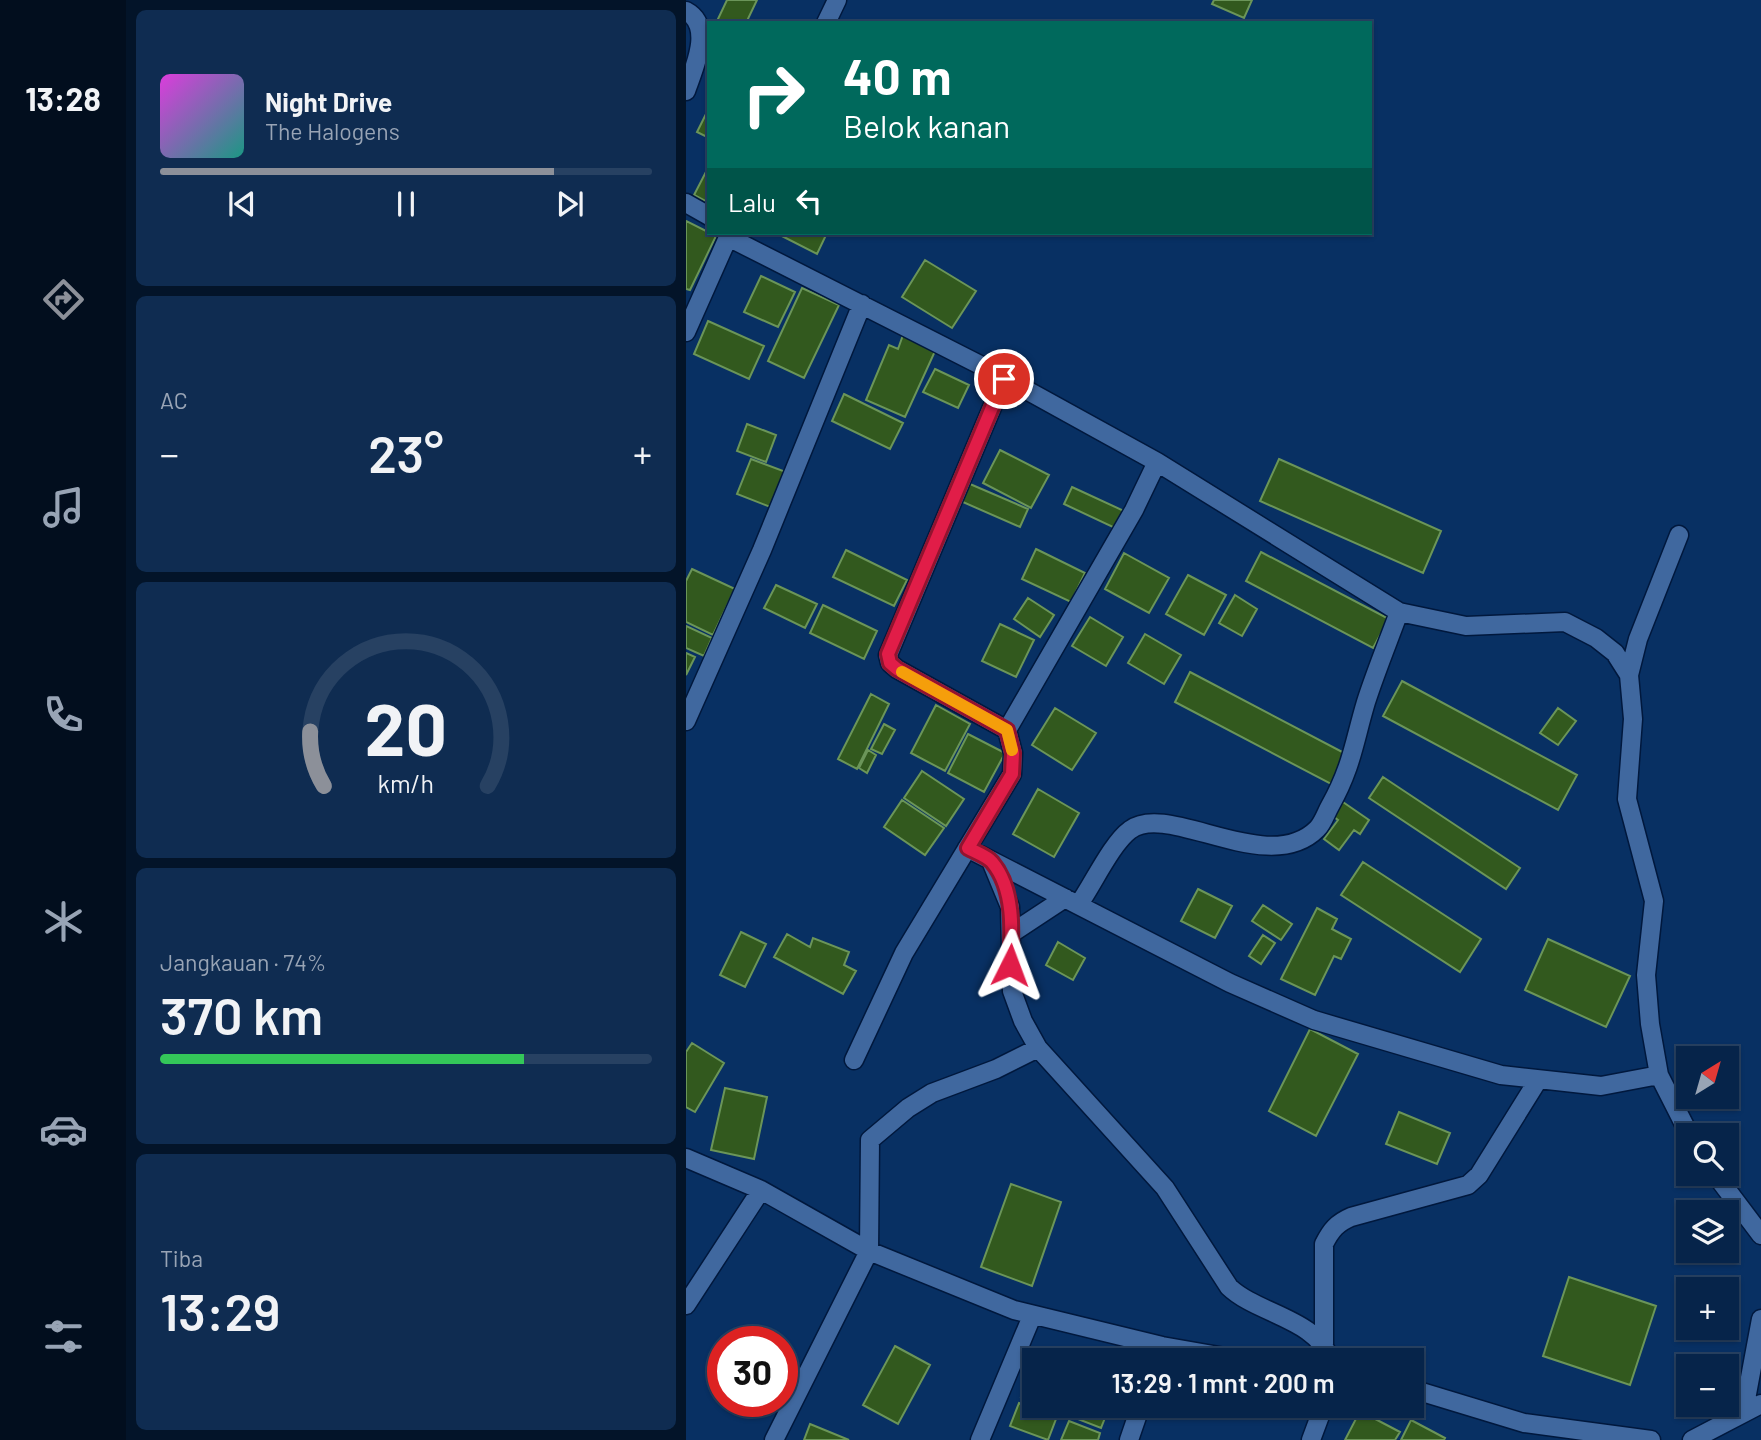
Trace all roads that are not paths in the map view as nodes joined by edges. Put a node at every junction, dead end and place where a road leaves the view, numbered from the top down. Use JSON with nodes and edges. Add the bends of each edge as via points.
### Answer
{"nodes":[{"id":1,"x":837,"y":0,"type":"edge"},
{"id":2,"x":686,"y":11,"type":"edge"},
{"id":3,"x":827,"y":21,"type":"edge"},
{"id":4,"x":686,"y":91,"type":"edge"},
{"id":5,"x":686,"y":203,"type":"edge"},
{"id":6,"x":707,"y":215,"type":"edge"},
{"id":7,"x":729,"y":235,"type":"edge"},
{"id":8,"x":862,"y":304,"type":"junction"},
{"id":9,"x":686,"y":332,"type":"edge"},
{"id":10,"x":1004,"y":379,"type":"junction"},
{"id":11,"x":1157,"y":462,"type":"junction"},
{"id":12,"x":1679,"y":535,"type":"dead end"},
{"id":13,"x":1399,"y":612,"type":"junction"},
{"id":14,"x":1629,"y":675,"type":"junction"},
{"id":15,"x":686,"y":721,"type":"edge"},
{"id":16,"x":1007,"y":730,"type":"junction"},
{"id":17,"x":968,"y":848,"type":"junction"},
{"id":18,"x":991,"y":861,"type":"junction"},
{"id":19,"x":1072,"y":901,"type":"junction"},
{"id":20,"x":1012,"y":933,"type":"junction"},
{"id":21,"x":1038,"y":1048,"type":"junction"},
{"id":22,"x":854,"y":1060,"type":"dead end"},
{"id":23,"x":1659,"y":1075,"type":"junction"},
{"id":24,"x":1538,"y":1080,"type":"junction"},
{"id":25,"x":1683,"y":1123,"type":"edge"},
{"id":26,"x":686,"y":1158,"type":"edge"},
{"id":27,"x":1724,"y":1186,"type":"edge"},
{"id":28,"x":761,"y":1190,"type":"junction"},
{"id":29,"x":1761,"y":1234,"type":"edge"},
{"id":30,"x":1761,"y":1241,"type":"edge"},
{"id":31,"x":869,"y":1251,"type":"junction"},
{"id":32,"x":686,"y":1305,"type":"edge"},
{"id":33,"x":1032,"y":1316,"type":"junction"},
{"id":34,"x":1761,"y":1319,"type":"edge"},
{"id":35,"x":1143,"y":1348,"type":"edge"},
{"id":36,"x":1323,"y":1348,"type":"edge"},
{"id":37,"x":1327,"y":1348,"type":"edge"},
{"id":38,"x":1424,"y":1393,"type":"edge"},
{"id":39,"x":1753,"y":1407,"type":"edge"},
{"id":40,"x":1137,"y":1418,"type":"edge"},
{"id":41,"x":1319,"y":1418,"type":"edge"},
{"id":42,"x":1524,"y":1423,"type":"junction"},
{"id":43,"x":774,"y":1440,"type":"edge"},
{"id":44,"x":981,"y":1440,"type":"edge"},
{"id":45,"x":1129,"y":1440,"type":"edge"},
{"id":46,"x":1311,"y":1440,"type":"edge"},
{"id":47,"x":1546,"y":1440,"type":"edge"},
{"id":48,"x":1651,"y":1440,"type":"edge"},
{"id":49,"x":1692,"y":1440,"type":"edge"}],
"edges":[{"from":1,"to":3,"type":"street"},
{"from":2,"to":4,"type":"street","via":[[701,28]]},
{"from":5,"to":6,"type":"street"},
{"from":7,"to":8,"type":"street"},
{"from":7,"to":9,"type":"street"},
{"from":8,"to":10,"type":"street"},
{"from":8,"to":15,"type":"street","via":[[762,550]]},
{"from":10,"to":11,"type":"street"},
{"from":10,"to":16,"type":"street","via":[[888,654],[897,669]]},
{"from":11,"to":13,"type":"street"},
{"from":11,"to":16,"type":"street"},
{"from":12,"to":14,"type":"street","via":[[1638,639]]},
{"from":13,"to":14,"type":"street","via":[[1466,626],[1565,622],[1615,653]]},
{"from":13,"to":19,"type":"street","via":[[1371,685],[1353,760],[1320,827],[1296,843],[1262,844],[1233,842],[1158,821],[1143,822],[1128,831]]},
{"from":14,"to":23,"type":"street","via":[[1633,719],[1627,799],[1654,901],[1646,975]]},
{"from":16,"to":17,"type":"street","via":[[1012,774]]},
{"from":17,"to":18,"type":"street"},
{"from":17,"to":22,"type":"street","via":[[904,953]]},
{"from":18,"to":19,"type":"street"},
{"from":18,"to":20,"type":"street","via":[[1007,895]]},
{"from":19,"to":20,"type":"street"},
{"from":19,"to":24,"type":"street","via":[[1230,984],[1314,1020],[1500,1075]]},
{"from":20,"to":21,"type":"street","via":[[1012,991]]},
{"from":21,"to":31,"type":"street","via":[[932,1093],[870,1140]]},
{"from":21,"to":36,"type":"street","via":[[1165,1188],[1229,1287],[1299,1327]]},
{"from":23,"to":24,"type":"street","via":[[1601,1086]]},
{"from":23,"to":25,"type":"street"},
{"from":24,"to":37,"type":"street","via":[[1479,1175],[1468,1185],[1351,1217],[1329,1232],[1324,1244]]},
{"from":26,"to":28,"type":"street"},
{"from":27,"to":29,"type":"street"},
{"from":28,"to":31,"type":"street"},
{"from":28,"to":32,"type":"street"},
{"from":29,"to":30,"type":"street"},
{"from":31,"to":33,"type":"street"},
{"from":31,"to":43,"type":"street"},
{"from":33,"to":35,"type":"street"},
{"from":33,"to":44,"type":"street"},
{"from":34,"to":39,"type":"street"},
{"from":38,"to":42,"type":"street"},
{"from":39,"to":49,"type":"street"},
{"from":40,"to":45,"type":"street"},
{"from":41,"to":46,"type":"street"},
{"from":42,"to":47,"type":"street"},
{"from":42,"to":48,"type":"street"}]}
